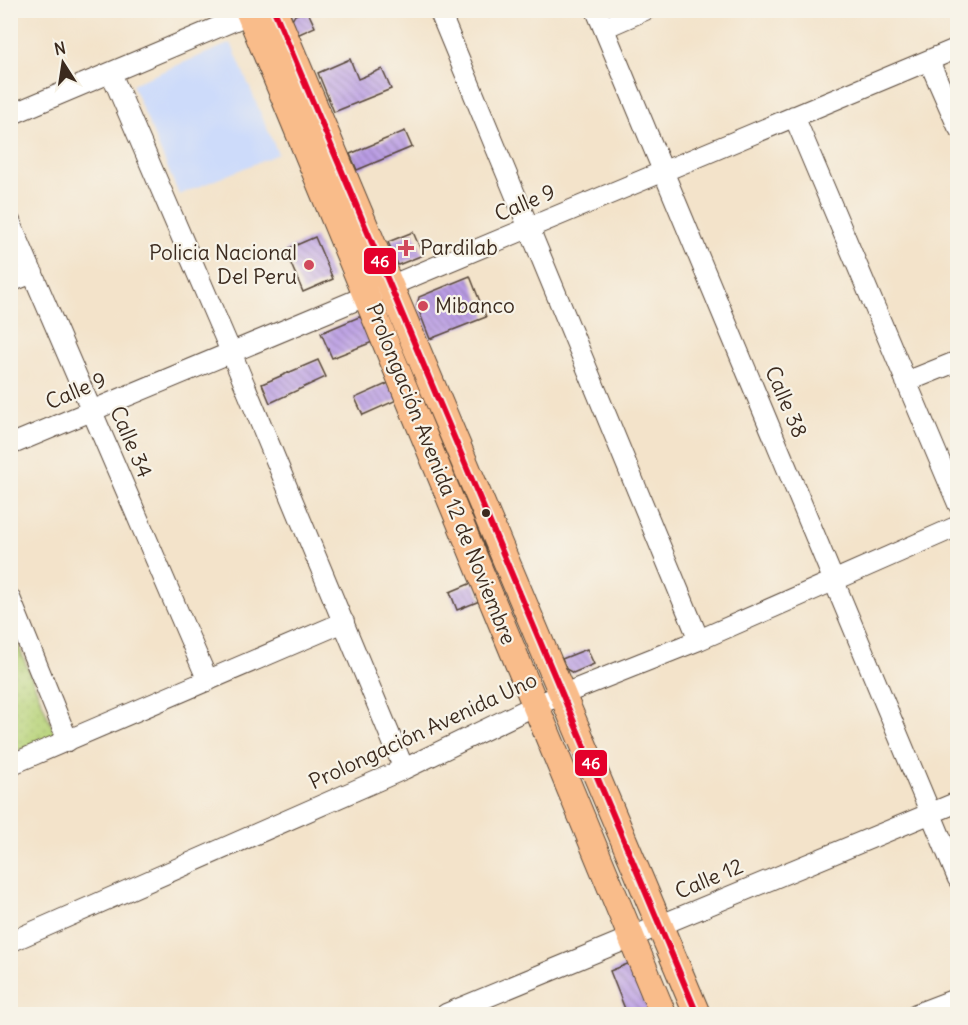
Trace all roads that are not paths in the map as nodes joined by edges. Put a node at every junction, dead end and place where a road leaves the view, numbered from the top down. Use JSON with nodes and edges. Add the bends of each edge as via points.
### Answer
{"nodes":[{"id":1,"x":438,"y":10,"type":"edge"},
{"id":2,"x":645,"y":10,"type":"edge"},
{"id":3,"x":258,"y":11,"type":"edge"},
{"id":4,"x":600,"y":19,"type":"edge"},
{"id":5,"x":957,"y":48,"type":"edge"},
{"id":6,"x":929,"y":61,"type":"junction"},
{"id":7,"x":111,"y":73,"type":"junction"},
{"id":8,"x":10,"y":116,"type":"edge"},
{"id":9,"x":794,"y":117,"type":"junction"},
{"id":10,"x":957,"y":126,"type":"edge"},
{"id":11,"x":664,"y":171,"type":"junction"},
{"id":12,"x":10,"y":221,"type":"edge"},
{"id":13,"x":528,"y":228,"type":"junction"},
{"id":14,"x":33,"y":273,"type":"junction"},
{"id":15,"x":10,"y":282,"type":"edge"},
{"id":16,"x":378,"y":291,"type":"junction"},
{"id":17,"x":231,"y":352,"type":"junction"},
{"id":18,"x":957,"y":361,"type":"edge"},
{"id":19,"x":906,"y":382,"type":"junction"},
{"id":20,"x":91,"y":410,"type":"junction"},
{"id":21,"x":10,"y":445,"type":"edge"},
{"id":22,"x":957,"y":504,"type":"edge"},
{"id":23,"x":957,"y":526,"type":"edge"},
{"id":24,"x":835,"y":580,"type":"junction"},
{"id":25,"x":10,"y":598,"type":"edge"},
{"id":26,"x":344,"y":622,"type":"junction"},
{"id":27,"x":699,"y":640,"type":"junction"},
{"id":28,"x":208,"y":681,"type":"junction"},
{"id":29,"x":560,"y":695,"type":"junction"},
{"id":30,"x":536,"y":705,"type":"junction"},
{"id":31,"x":68,"y":741,"type":"junction"},
{"id":32,"x":10,"y":765,"type":"edge"},
{"id":33,"x":404,"y":769,"type":"junction"},
{"id":34,"x":957,"y":802,"type":"edge"},
{"id":35,"x":932,"y":813,"type":"junction"},
{"id":36,"x":957,"y":879,"type":"edge"},
{"id":37,"x":658,"y":926,"type":"junction"},
{"id":38,"x":631,"y":938,"type":"junction"},
{"id":39,"x":10,"y":942,"type":"edge"},
{"id":40,"x":957,"y":998,"type":"edge"},
{"id":41,"x":446,"y":1014,"type":"edge"},
{"id":42,"x":663,"y":1014,"type":"edge"},
{"id":43,"x":697,"y":1014,"type":"edge"},
{"id":44,"x":916,"y":1014,"type":"edge"}],
"edges":[{"from":1,"to":13,"type":"street"},
{"from":2,"to":4,"type":"street"},
{"from":3,"to":7,"type":"street"},
{"from":3,"to":16,"type":"main road","name":"Prolongación Avenida 12 de Noviembre"},
{"from":4,"to":11,"type":"street","name":"Calle 38"},
{"from":5,"to":6,"type":"street","name":"Calle 9"},
{"from":6,"to":9,"type":"street","name":"Calle 9"},
{"from":6,"to":10,"type":"street"},
{"from":7,"to":8,"type":"street"},
{"from":7,"to":17,"type":"street"},
{"from":9,"to":11,"type":"street","name":"Calle 9"},
{"from":9,"to":19,"type":"street"},
{"from":11,"to":13,"type":"street","name":"Calle 9"},
{"from":11,"to":24,"type":"street","name":"Calle 38"},
{"from":12,"to":14,"type":"street","name":"Calle 34"},
{"from":13,"to":16,"type":"street","name":"Calle 9"},
{"from":13,"to":27,"type":"street"},
{"from":14,"to":15,"type":"street"},
{"from":14,"to":20,"type":"street","name":"Calle 34"},
{"from":16,"to":17,"type":"street","name":"Calle 9"},
{"from":16,"to":29,"type":"main road","name":"Prolongación Avenida 12 de Noviembre"},
{"from":16,"to":30,"type":"main road","name":"Prolongación Avenida 12 de Noviembre"},
{"from":17,"to":20,"type":"street","name":"Calle 9"},
{"from":17,"to":26,"type":"street"},
{"from":18,"to":19,"type":"street"},
{"from":19,"to":22,"type":"street"},
{"from":20,"to":21,"type":"street","name":"Calle 9"},
{"from":20,"to":28,"type":"street","name":"Calle 34"},
{"from":23,"to":24,"type":"street","name":"Prolongación Avenida Uno"},
{"from":24,"to":27,"type":"street","name":"Prolongación Avenida Uno"},
{"from":24,"to":35,"type":"street","name":"Calle 38"},
{"from":25,"to":31,"type":"street"},
{"from":26,"to":28,"type":"street"},
{"from":26,"to":33,"type":"street"},
{"from":27,"to":29,"type":"street","name":"Prolongación Avenida Uno"},
{"from":28,"to":31,"type":"street"},
{"from":29,"to":30,"type":"street","name":"Prolongación Avenida Uno"},
{"from":29,"to":37,"type":"main road","name":"Prolongación Avenida 12 de Noviembre"},
{"from":30,"to":33,"type":"street","name":"Prolongación Avenida Uno"},
{"from":30,"to":38,"type":"main road","name":"Prolongación Avenida 12 de Noviembre"},
{"from":31,"to":32,"type":"street"},
{"from":33,"to":39,"type":"street","name":"Prolongación Avenida Uno"},
{"from":34,"to":35,"type":"street","name":"Calle 12"},
{"from":35,"to":36,"type":"street","name":"Calle 38"},
{"from":35,"to":37,"type":"street","name":"Calle 12"},
{"from":37,"to":38,"type":"street","name":"Calle 12"},
{"from":37,"to":43,"type":"main road","name":"Prolongación Avenida 12 de Noviembre"},
{"from":38,"to":41,"type":"street","name":"Calle 12"},
{"from":38,"to":42,"type":"main road","name":"Prolongación Avenida 12 de Noviembre"},
{"from":40,"to":44,"type":"street"}]}
